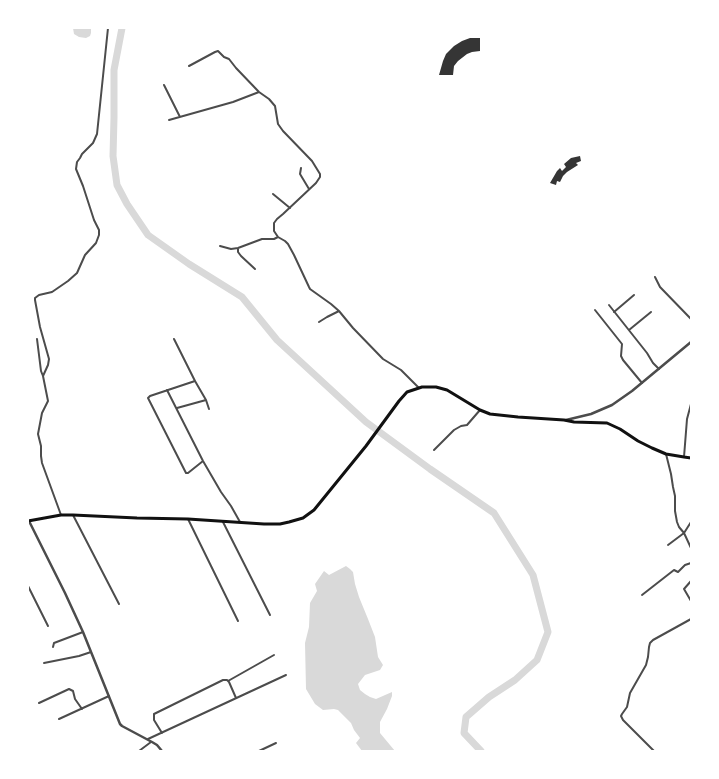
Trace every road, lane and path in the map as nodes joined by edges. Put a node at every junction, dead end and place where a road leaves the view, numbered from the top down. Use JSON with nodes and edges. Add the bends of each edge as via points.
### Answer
{"nodes":[{"id":1,"x":108,"y":28,"type":"edge"},
{"id":2,"x":189,"y":66,"type":"dead end"},
{"id":3,"x":164,"y":86,"type":"dead end"},
{"id":4,"x":259,"y":92,"type":"junction"},
{"id":5,"x":180,"y":117,"type":"junction"},
{"id":6,"x":169,"y":120,"type":"dead end"},
{"id":7,"x":301,"y":168,"type":"dead end"},
{"id":8,"x":309,"y":189,"type":"junction"},
{"id":9,"x":273,"y":194,"type":"dead end"},
{"id":10,"x":290,"y":208,"type":"junction"},
{"id":11,"x":278,"y":237,"type":"junction"},
{"id":12,"x":220,"y":246,"type":"dead end"},
{"id":13,"x":238,"y":248,"type":"junction"},
{"id":14,"x":255,"y":269,"type":"dead end"},
{"id":15,"x":655,"y":277,"type":"dead end"},
{"id":16,"x":634,"y":294,"type":"dead end"},
{"id":17,"x":609,"y":305,"type":"dead end"},
{"id":18,"x":595,"y":310,"type":"dead end"},
{"id":19,"x":339,"y":311,"type":"junction"},
{"id":20,"x":614,"y":312,"type":"junction"},
{"id":21,"x":651,"y":312,"type":"dead end"},
{"id":22,"x":691,"y":319,"type":"edge"},
{"id":23,"x":319,"y":322,"type":"dead end"},
{"id":24,"x":629,"y":330,"type":"junction"},
{"id":25,"x":38,"y":339,"type":"dead end"},
{"id":26,"x":174,"y":339,"type":"dead end"},
{"id":27,"x":691,"y":342,"type":"edge"},
{"id":28,"x":659,"y":369,"type":"junction"},
{"id":29,"x":43,"y":376,"type":"junction"},
{"id":30,"x":195,"y":381,"type":"junction"},
{"id":31,"x":642,"y":383,"type":"junction"},
{"id":32,"x":419,"y":388,"type":"junction"},
{"id":33,"x":167,"y":390,"type":"junction"},
{"id":34,"x":206,"y":400,"type":"junction"},
{"id":35,"x":691,"y":404,"type":"edge"},
{"id":36,"x":176,"y":408,"type":"junction"},
{"id":37,"x":210,"y":409,"type":"dead end"},
{"id":38,"x":480,"y":410,"type":"junction"},
{"id":39,"x":564,"y":420,"type":"junction"},
{"id":40,"x":434,"y":450,"type":"dead end"},
{"id":41,"x":666,"y":454,"type":"junction"},
{"id":42,"x":684,"y":458,"type":"junction"},
{"id":43,"x":691,"y":458,"type":"edge"},
{"id":44,"x":203,"y":462,"type":"junction"},
{"id":45,"x":61,"y":515,"type":"junction"},
{"id":46,"x":73,"y":515,"type":"junction"},
{"id":47,"x":188,"y":519,"type":"junction"},
{"id":48,"x":28,"y":521,"type":"edge"},
{"id":49,"x":223,"y":522,"type":"junction"},
{"id":50,"x":691,"y":522,"type":"edge"},
{"id":51,"x":240,"y":523,"type":"junction"},
{"id":52,"x":684,"y":533,"type":"junction"},
{"id":53,"x":668,"y":545,"type":"dead end"},
{"id":54,"x":691,"y":548,"type":"edge"},
{"id":55,"x":691,"y":564,"type":"edge"},
{"id":56,"x":691,"y":581,"type":"edge"},
{"id":57,"x":28,"y":586,"type":"edge"},
{"id":58,"x":642,"y":595,"type":"dead end"},
{"id":59,"x":691,"y":601,"type":"edge"},
{"id":60,"x":119,"y":604,"type":"dead end"},
{"id":61,"x":270,"y":615,"type":"dead end"},
{"id":62,"x":691,"y":619,"type":"edge"},
{"id":63,"x":238,"y":621,"type":"dead end"},
{"id":64,"x":48,"y":626,"type":"dead end"},
{"id":65,"x":83,"y":632,"type":"junction"},
{"id":66,"x":53,"y":647,"type":"dead end"},
{"id":67,"x":91,"y":652,"type":"junction"},
{"id":68,"x":274,"y":655,"type":"dead end"},
{"id":69,"x":44,"y":663,"type":"dead end"},
{"id":70,"x":286,"y":675,"type":"dead end"},
{"id":71,"x":228,"y":681,"type":"junction"},
{"id":72,"x":109,"y":696,"type":"junction"},
{"id":73,"x":236,"y":698,"type":"junction"},
{"id":74,"x":38,"y":703,"type":"dead end"},
{"id":75,"x":82,"y":709,"type":"junction"},
{"id":76,"x":60,"y":719,"type":"dead end"},
{"id":77,"x":162,"y":733,"type":"junction"},
{"id":78,"x":148,"y":739,"type":"junction"},
{"id":79,"x":152,"y":742,"type":"junction"},
{"id":80,"x":276,"y":743,"type":"dead end"},
{"id":81,"x":139,"y":751,"type":"edge"},
{"id":82,"x":162,"y":751,"type":"edge"},
{"id":83,"x":259,"y":751,"type":"edge"},
{"id":84,"x":654,"y":751,"type":"edge"}],
"edges":[{"from":1,"to":29,"type":"street","via":[[97,134],[77,162],[76,169],[99,235],[96,243],[85,255],[77,273],[52,292],[35,298],[49,359]]},
{"from":2,"to":4,"type":"street","via":[[218,52],[229,59]]},
{"from":3,"to":5,"type":"street"},
{"from":4,"to":5,"type":"street"},
{"from":4,"to":8,"type":"street","via":[[275,106],[278,124],[320,174],[316,183]]},
{"from":5,"to":6,"type":"street"},
{"from":7,"to":8,"type":"street","via":[[300,174]]},
{"from":8,"to":10,"type":"street"},
{"from":9,"to":10,"type":"street"},
{"from":10,"to":11,"type":"street","via":[[274,223]]},
{"from":11,"to":13,"type":"street","via":[[262,239]]},
{"from":11,"to":19,"type":"street","via":[[288,244],[309,287]]},
{"from":12,"to":13,"type":"street"},
{"from":13,"to":14,"type":"street","via":[[241,256]]},
{"from":15,"to":22,"type":"street","via":[[660,287]]},
{"from":16,"to":20,"type":"street"},
{"from":17,"to":20,"type":"street"},
{"from":18,"to":31,"type":"street","via":[[622,344],[623,360]]},
{"from":19,"to":23,"type":"street"},
{"from":19,"to":32,"type":"street","via":[[383,360],[401,370]]},
{"from":20,"to":24,"type":"street"},
{"from":21,"to":24,"type":"street"},
{"from":24,"to":28,"type":"street"},
{"from":25,"to":29,"type":"street"},
{"from":26,"to":30,"type":"street"},
{"from":27,"to":28,"type":"street"},
{"from":28,"to":31,"type":"street"},
{"from":29,"to":45,"type":"street","via":[[48,401],[42,413],[38,434],[42,463]]},
{"from":30,"to":33,"type":"street"},
{"from":30,"to":34,"type":"street"},
{"from":31,"to":39,"type":"street","via":[[612,405],[591,414]]},
{"from":32,"to":38,"type":"main road","via":[[448,390]]},
{"from":32,"to":51,"type":"main road","via":[[398,401],[366,446],[310,513],[303,518],[280,524]]},
{"from":33,"to":36,"type":"street"},
{"from":33,"to":44,"type":"street","via":[[148,397],[150,404],[186,473]]},
{"from":34,"to":36,"type":"street"},
{"from":34,"to":37,"type":"street"},
{"from":35,"to":42,"type":"street","via":[[687,419]]},
{"from":36,"to":44,"type":"street"},
{"from":38,"to":39,"type":"main road","via":[[494,415],[518,418]]},
{"from":38,"to":40,"type":"street","via":[[467,425],[454,430]]},
{"from":39,"to":41,"type":"main road","via":[[607,423]]},
{"from":41,"to":42,"type":"main road"},
{"from":41,"to":52,"type":"street","via":[[675,496],[677,522]]},
{"from":42,"to":43,"type":"main road"},
{"from":44,"to":51,"type":"street"},
{"from":45,"to":46,"type":"main road"},
{"from":45,"to":48,"type":"main road"},
{"from":46,"to":47,"type":"main road"},
{"from":46,"to":60,"type":"street"},
{"from":47,"to":49,"type":"main road"},
{"from":47,"to":63,"type":"street"},
{"from":48,"to":65,"type":"street"},
{"from":49,"to":51,"type":"main road"},
{"from":49,"to":61,"type":"street"},
{"from":50,"to":52,"type":"street"},
{"from":52,"to":53,"type":"street"},
{"from":52,"to":54,"type":"street"},
{"from":55,"to":58,"type":"street","via":[[678,572],[674,570]]},
{"from":56,"to":59,"type":"street","via":[[684,589]]},
{"from":57,"to":64,"type":"street"},
{"from":62,"to":84,"type":"street","via":[[650,643],[646,665],[630,693],[621,716]]},
{"from":65,"to":66,"type":"street","via":[[56,642]]},
{"from":65,"to":67,"type":"street"},
{"from":67,"to":69,"type":"street"},
{"from":67,"to":72,"type":"street"},
{"from":68,"to":71,"type":"street"},
{"from":70,"to":73,"type":"street"},
{"from":71,"to":73,"type":"street"},
{"from":71,"to":77,"type":"street","via":[[223,680],[154,714],[154,720]]},
{"from":72,"to":75,"type":"street"},
{"from":72,"to":78,"type":"street","via":[[122,726]]},
{"from":73,"to":77,"type":"street"},
{"from":74,"to":75,"type":"street","via":[[70,689]]},
{"from":75,"to":76,"type":"street"},
{"from":77,"to":78,"type":"street"},
{"from":78,"to":79,"type":"street"},
{"from":79,"to":81,"type":"street"},
{"from":79,"to":82,"type":"street"},
{"from":80,"to":83,"type":"street"}]}
